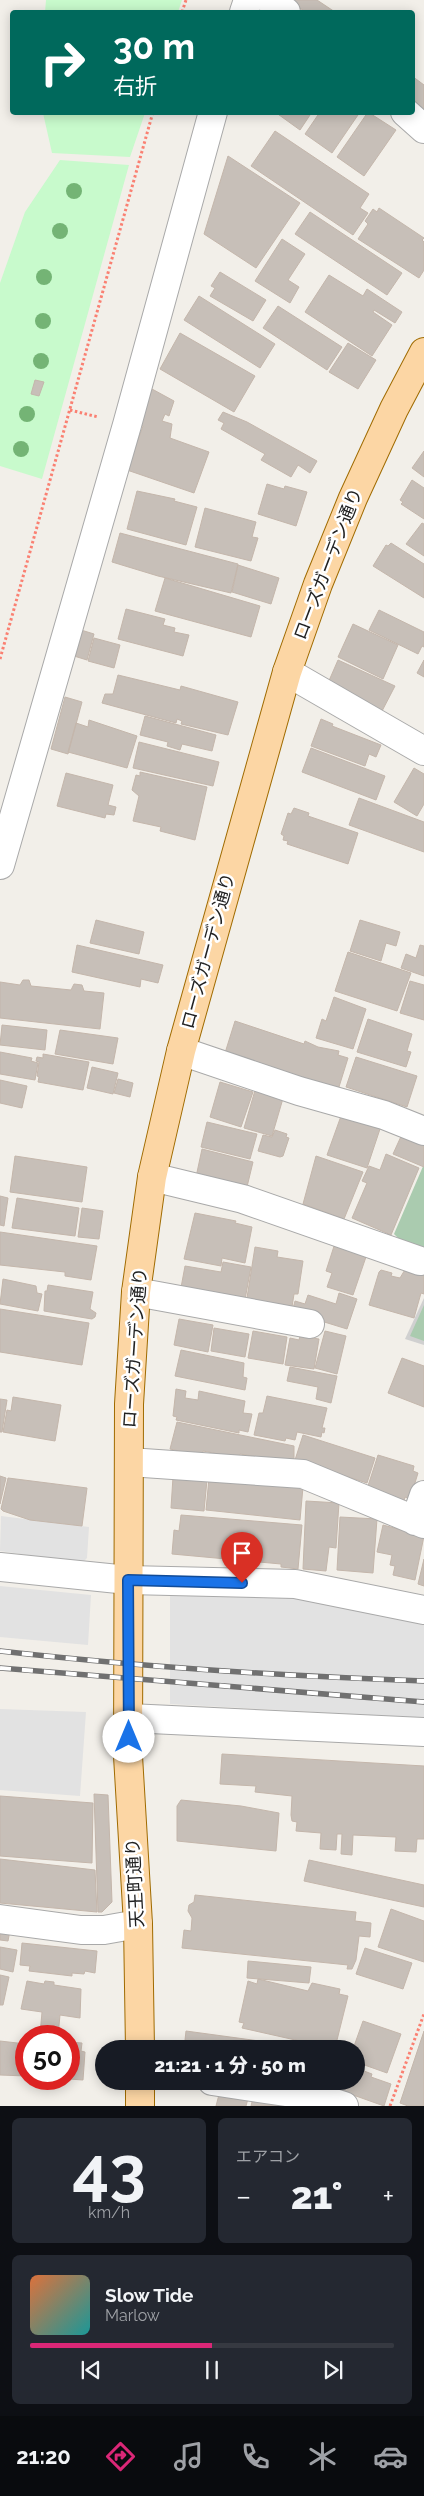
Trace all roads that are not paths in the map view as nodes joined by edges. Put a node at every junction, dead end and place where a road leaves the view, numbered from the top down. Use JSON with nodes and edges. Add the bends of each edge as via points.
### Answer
{"nodes":[{"id":1,"x":270,"y":0,"type":"edge"},
{"id":2,"x":283,"y":10,"type":"edge"},
{"id":3,"x":212,"y":115,"type":"edge"},
{"id":4,"x":408,"y":115,"type":"edge"},
{"id":5,"x":424,"y":129,"type":"edge"},
{"id":6,"x":424,"y":352,"type":"edge"},
{"id":7,"x":287,"y":672,"type":"junction"},
{"id":8,"x":424,"y":751,"type":"edge"},
{"id":9,"x":0,"y":864,"type":"edge"},
{"id":10,"x":181,"y":1051,"type":"junction"},
{"id":11,"x":422,"y":1124,"type":"edge"},
{"id":12,"x":152,"y":1177,"type":"junction"},
{"id":13,"x":420,"y":1261,"type":"dead end"},
{"id":14,"x":136,"y":1292,"type":"junction"},
{"id":15,"x":310,"y":1324,"type":"dead end"},
{"id":16,"x":129,"y":1462,"type":"junction"},
{"id":17,"x":424,"y":1495,"type":"edge"},
{"id":18,"x":420,"y":1523,"type":"edge"},
{"id":19,"x":0,"y":1567,"type":"edge"},
{"id":20,"x":128,"y":1580,"type":"junction"},
{"id":21,"x":424,"y":1610,"type":"edge"},
{"id":22,"x":129,"y":1718,"type":"junction"},
{"id":23,"x":424,"y":1732,"type":"edge"},
{"id":24,"x":0,"y":1919,"type":"edge"},
{"id":25,"x":138,"y":1924,"type":"junction"},
{"id":26,"x":140,"y":2040,"type":"edge"},
{"id":27,"x":140,"y":2090,"type":"edge"},
{"id":28,"x":273,"y":2090,"type":"edge"},
{"id":29,"x":140,"y":2106,"type":"edge"},
{"id":30,"x":344,"y":2106,"type":"edge"}],
"edges":[{"from":1,"to":2,"type":"street"},
{"from":3,"to":9,"type":"street"},
{"from":4,"to":5,"type":"street"},
{"from":6,"to":7,"type":"main road","name":"ローズガーデン通り","via":[[353,498]]},
{"from":7,"to":8,"type":"street"},
{"from":7,"to":10,"type":"main road","name":"ローズガーデン通り"},
{"from":10,"to":11,"type":"street","via":[[299,1092]]},
{"from":10,"to":12,"type":"main road","name":"ローズガーデン通り"},
{"from":12,"to":13,"type":"street","via":[[244,1199]]},
{"from":12,"to":14,"type":"main road","name":"ローズガーデン通り"},
{"from":14,"to":15,"type":"street"},
{"from":14,"to":16,"type":"main road","name":"ローズガーデン通り"},
{"from":16,"to":18,"type":"street","via":[[303,1474]]},
{"from":16,"to":20,"type":"main road","name":"ローズガーデン通り"},
{"from":17,"to":18,"type":"street"},
{"from":19,"to":20,"type":"street"},
{"from":20,"to":21,"type":"street","via":[[295,1584]]},
{"from":20,"to":22,"type":"main road","name":"天王町通り"},
{"from":22,"to":23,"type":"street"},
{"from":22,"to":25,"type":"main road","name":"天王町通り","via":[[128,1756]]},
{"from":24,"to":25,"type":"street","via":[[81,1930]]},
{"from":25,"to":26,"type":"main road","name":"天王町通り"},
{"from":27,"to":29,"type":"main road"},
{"from":28,"to":30,"type":"street","via":[[313,2096]]}]}
